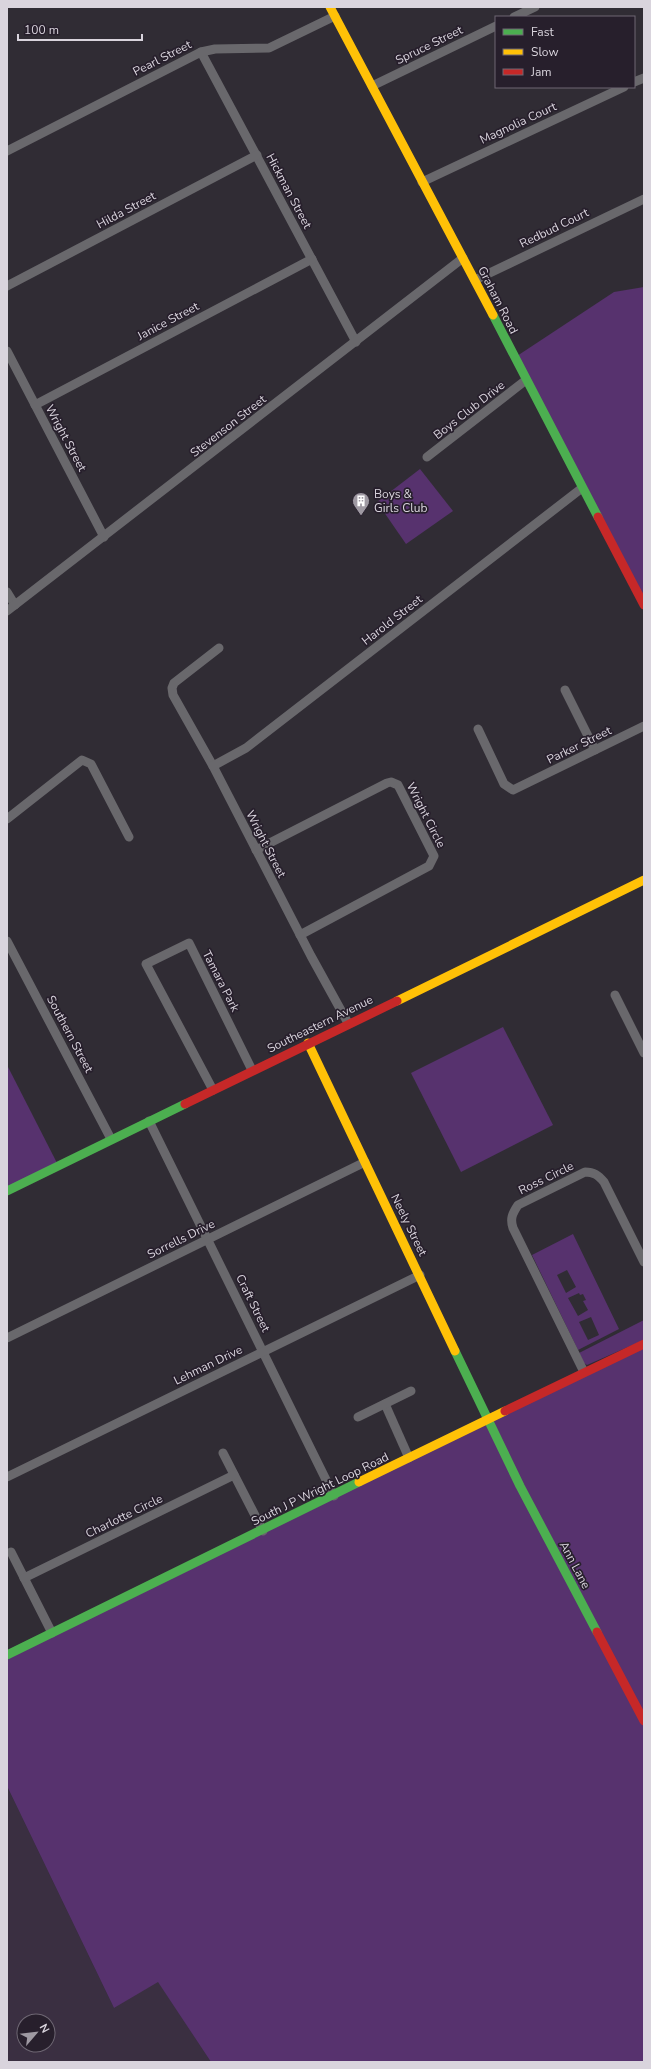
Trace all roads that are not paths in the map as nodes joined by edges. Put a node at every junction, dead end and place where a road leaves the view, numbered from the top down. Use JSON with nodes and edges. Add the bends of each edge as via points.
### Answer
{"nodes":[{"id":1,"x":330,"y":7,"type":"edge"},
{"id":2,"x":535,"y":7,"type":"edge"},
{"id":3,"x":335,"y":16,"type":"junction"},
{"id":4,"x":516,"y":16,"type":"edge"},
{"id":5,"x":495,"y":26,"type":"edge"},
{"id":6,"x":201,"y":52,"type":"junction"},
{"id":7,"x":372,"y":86,"type":"junction"},
{"id":8,"x":622,"y":88,"type":"edge"},
{"id":9,"x":7,"y":151,"type":"edge"},
{"id":10,"x":257,"y":156,"type":"junction"},
{"id":11,"x":422,"y":182,"type":"junction"},
{"id":12,"x":644,"y":199,"type":"edge"},
{"id":13,"x":312,"y":258,"type":"junction"},
{"id":14,"x":463,"y":258,"type":"junction"},
{"id":15,"x":475,"y":280,"type":"junction"},
{"id":16,"x":7,"y":286,"type":"edge"},
{"id":17,"x":356,"y":342,"type":"junction"},
{"id":18,"x":7,"y":351,"type":"edge"},
{"id":19,"x":526,"y":380,"type":"junction"},
{"id":20,"x":35,"y":405,"type":"junction"},
{"id":21,"x":427,"y":457,"type":"dead end"},
{"id":22,"x":582,"y":488,"type":"junction"},
{"id":23,"x":104,"y":536,"type":"junction"},
{"id":24,"x":7,"y":592,"type":"edge"},
{"id":25,"x":15,"y":605,"type":"junction"},
{"id":26,"x":644,"y":605,"type":"edge"},
{"id":27,"x":7,"y":611,"type":"edge"},
{"id":28,"x":219,"y":648,"type":"dead end"},
{"id":29,"x":564,"y":690,"type":"dead end"},
{"id":30,"x":644,"y":726,"type":"edge"},
{"id":31,"x":478,"y":729,"type":"dead end"},
{"id":32,"x":595,"y":750,"type":"junction"},
{"id":33,"x":213,"y":766,"type":"junction"},
{"id":34,"x":7,"y":819,"type":"edge"},
{"id":35,"x":129,"y":837,"type":"dead end"},
{"id":36,"x":256,"y":850,"type":"junction"},
{"id":37,"x":644,"y":880,"type":"edge"},
{"id":38,"x":300,"y":935,"type":"junction"},
{"id":39,"x":7,"y":940,"type":"edge"},
{"id":40,"x":615,"y":995,"type":"dead end"},
{"id":41,"x":348,"y":1023,"type":"junction"},
{"id":42,"x":308,"y":1043,"type":"junction"},
{"id":43,"x":644,"y":1053,"type":"edge"},
{"id":44,"x":252,"y":1070,"type":"junction"},
{"id":45,"x":213,"y":1090,"type":"junction"},
{"id":46,"x":149,"y":1121,"type":"junction"},
{"id":47,"x":112,"y":1139,"type":"junction"},
{"id":48,"x":366,"y":1162,"type":"junction"},
{"id":49,"x":7,"y":1191,"type":"edge"},
{"id":50,"x":208,"y":1239,"type":"junction"},
{"id":51,"x":644,"y":1262,"type":"edge"},
{"id":52,"x":420,"y":1275,"type":"junction"},
{"id":53,"x":7,"y":1338,"type":"edge"},
{"id":54,"x":644,"y":1344,"type":"edge"},
{"id":55,"x":263,"y":1351,"type":"junction"},
{"id":56,"x":584,"y":1372,"type":"junction"},
{"id":57,"x":411,"y":1391,"type":"dead end"},
{"id":58,"x":385,"y":1404,"type":"junction"},
{"id":59,"x":358,"y":1417,"type":"dead end"},
{"id":60,"x":489,"y":1418,"type":"junction"},
{"id":61,"x":223,"y":1453,"type":"dead end"},
{"id":62,"x":409,"y":1458,"type":"junction"},
{"id":63,"x":234,"y":1475,"type":"junction"},
{"id":64,"x":7,"y":1477,"type":"edge"},
{"id":65,"x":334,"y":1496,"type":"junction"},
{"id":66,"x":262,"y":1531,"type":"junction"},
{"id":67,"x":12,"y":1552,"type":"dead end"},
{"id":68,"x":24,"y":1578,"type":"junction"},
{"id":69,"x":52,"y":1633,"type":"junction"},
{"id":70,"x":7,"y":1655,"type":"edge"},
{"id":71,"x":644,"y":1721,"type":"edge"}],
"edges":[{"from":1,"to":3,"type":"street","name":"Graham Road"},
{"from":2,"to":4,"type":"street"},
{"from":3,"to":6,"type":"street","name":"Pearl Street","via":[[269,48],[215,49]]},
{"from":3,"to":7,"type":"street","name":"Graham Road"},
{"from":5,"to":7,"type":"street","name":"Spruce Street"},
{"from":6,"to":9,"type":"street","name":"Pearl Street"},
{"from":6,"to":10,"type":"street","name":"Hickman Street"},
{"from":7,"to":11,"type":"street","name":"Graham Road"},
{"from":8,"to":11,"type":"street","name":"Magnolia Court"},
{"from":10,"to":13,"type":"street","name":"Hickman Street"},
{"from":10,"to":16,"type":"street","name":"Hilda Street"},
{"from":11,"to":14,"type":"street","name":"Graham Road"},
{"from":12,"to":15,"type":"street","name":"Redbud Court"},
{"from":13,"to":17,"type":"street","name":"Hickman Street"},
{"from":13,"to":20,"type":"street","name":"Janice Street"},
{"from":14,"to":15,"type":"street","name":"Graham Road"},
{"from":14,"to":17,"type":"street","name":"Stevenson Street"},
{"from":15,"to":19,"type":"street","name":"Graham Road"},
{"from":17,"to":23,"type":"street","name":"Stevenson Street"},
{"from":18,"to":20,"type":"street","name":"Wright Street"},
{"from":19,"to":21,"type":"street","name":"Boys Club Drive"},
{"from":19,"to":22,"type":"street","name":"Graham Road"},
{"from":20,"to":23,"type":"street","name":"Wright Street"},
{"from":22,"to":26,"type":"street","name":"Graham Road"},
{"from":22,"to":33,"type":"street","name":"Harold Street","via":[[246,748]]},
{"from":23,"to":25,"type":"street","name":"Stevenson Street"},
{"from":24,"to":25,"type":"street"},
{"from":25,"to":27,"type":"street","name":"Stevenson Street"},
{"from":28,"to":33,"type":"street","name":"Wright Street","via":[[181,677],[172,688],[173,695]]},
{"from":29,"to":32,"type":"street"},
{"from":30,"to":32,"type":"street","name":"Parker Street"},
{"from":31,"to":32,"type":"street","name":"Parker Street","via":[[504,784],[513,790]]},
{"from":33,"to":36,"type":"street","name":"Wright Street"},
{"from":34,"to":35,"type":"street","via":[[82,760],[87,761],[93,768]]},
{"from":36,"to":38,"type":"street","name":"Wright Street"},
{"from":36,"to":38,"type":"street","name":"Wright Circle","via":[[387,783],[398,785],[434,856],[429,866]]},
{"from":37,"to":41,"type":"street","name":"Southeastern Avenue"},
{"from":38,"to":41,"type":"street","name":"Wright Street"},
{"from":39,"to":47,"type":"street","name":"Southern Street"},
{"from":40,"to":43,"type":"street"},
{"from":41,"to":42,"type":"street","name":"Southeastern Avenue"},
{"from":42,"to":44,"type":"street","name":"Southeastern Avenue"},
{"from":42,"to":48,"type":"street","name":"Neely Street"},
{"from":44,"to":45,"type":"street","name":"Southeastern Avenue"},
{"from":44,"to":45,"type":"street","name":"Tamara Park","via":[[189,943],[146,964]]},
{"from":45,"to":46,"type":"street","name":"Southeastern Avenue"},
{"from":46,"to":47,"type":"street","name":"Southeastern Avenue"},
{"from":46,"to":50,"type":"street","name":"Craft Street"},
{"from":47,"to":49,"type":"street","name":"Southeastern Avenue"},
{"from":48,"to":50,"type":"street","name":"Sorrells Drive"},
{"from":48,"to":52,"type":"street","name":"Neely Street"},
{"from":50,"to":53,"type":"street","name":"Sorrells Drive"},
{"from":50,"to":55,"type":"street","name":"Craft Street"},
{"from":51,"to":56,"type":"street","name":"Ross Circle","via":[[604,1182],[592,1172],[585,1172],[518,1205],[512,1213],[513,1228]]},
{"from":52,"to":55,"type":"street","name":"Lehman Drive"},
{"from":52,"to":60,"type":"street","name":"Neely Street"},
{"from":54,"to":56,"type":"street","name":"South J P Wright Loop Road"},
{"from":55,"to":64,"type":"street","name":"Lehman Drive"},
{"from":55,"to":65,"type":"street","name":"Craft Street"},
{"from":56,"to":60,"type":"street","name":"South J P Wright Loop Road"},
{"from":57,"to":58,"type":"street"},
{"from":58,"to":59,"type":"street"},
{"from":58,"to":62,"type":"street"},
{"from":60,"to":62,"type":"street","name":"South J P Wright Loop Road"},
{"from":60,"to":71,"type":"street","name":"Ann Lane","via":[[520,1486]]},
{"from":61,"to":63,"type":"street"},
{"from":62,"to":65,"type":"street","name":"South J P Wright Loop Road"},
{"from":63,"to":66,"type":"street"},
{"from":63,"to":68,"type":"street","name":"Charlotte Circle"},
{"from":65,"to":66,"type":"street","name":"South J P Wright Loop Road"},
{"from":66,"to":69,"type":"street","name":"South J P Wright Loop Road"},
{"from":67,"to":68,"type":"street"},
{"from":68,"to":69,"type":"street"},
{"from":69,"to":70,"type":"street","name":"South J P Wright Loop Road"}]}
